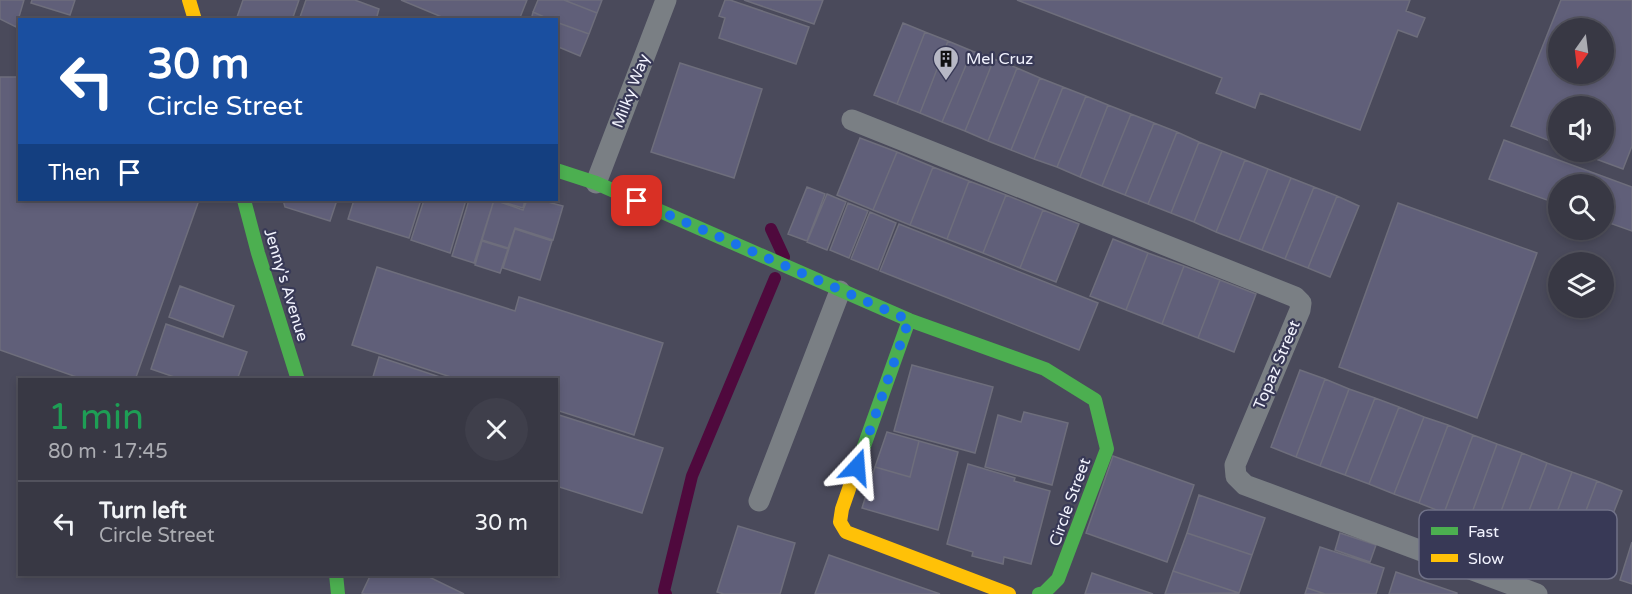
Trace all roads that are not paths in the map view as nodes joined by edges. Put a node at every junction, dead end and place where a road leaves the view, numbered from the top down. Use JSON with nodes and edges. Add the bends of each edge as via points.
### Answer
{"nodes":[{"id":1,"x":189,"y":0,"type":"edge"},
{"id":2,"x":666,"y":0,"type":"edge"},
{"id":3,"x":194,"y":18,"type":"edge"},
{"id":4,"x":852,"y":120,"type":"dead end"},
{"id":5,"x":558,"y":171,"type":"edge"},
{"id":6,"x":596,"y":183,"type":"junction"},
{"id":7,"x":244,"y":201,"type":"edge"},
{"id":8,"x":840,"y":291,"type":"junction"},
{"id":9,"x":909,"y":320,"type":"junction"},
{"id":10,"x":297,"y":378,"type":"edge"},
{"id":11,"x":759,"y":501,"type":"dead end"},
{"id":12,"x":1419,"y":550,"type":"edge"},
{"id":13,"x":336,"y":576,"type":"edge"},
{"id":14,"x":1498,"y":579,"type":"edge"},
{"id":15,"x":338,"y":594,"type":"edge"},
{"id":16,"x":1009,"y":594,"type":"edge"},
{"id":17,"x":1039,"y":594,"type":"edge"},
{"id":18,"x":1538,"y":594,"type":"edge"}],
"edges":[{"from":1,"to":3,"type":"street"},
{"from":2,"to":6,"type":"lane","name":"Milky Way"},
{"from":4,"to":12,"type":"lane","name":"Topaz Street","via":[[1295,297],[1301,303],[1300,310],[1235,465],[1236,476],[1245,485]]},
{"from":5,"to":6,"type":"street","name":"Circle Street"},
{"from":6,"to":8,"type":"street","name":"Circle Street"},
{"from":7,"to":10,"type":"street","name":"Jenny's Avenue"},
{"from":8,"to":9,"type":"street","name":"Circle Street"},
{"from":8,"to":11,"type":"lane"},
{"from":9,"to":16,"type":"street","via":[[840,522],[846,532]]},
{"from":9,"to":17,"type":"street","name":"Circle Street","via":[[1045,369],[1095,400],[1107,450],[1058,579]]},
{"from":13,"to":15,"type":"street"},
{"from":14,"to":18,"type":"lane","name":"Topaz Street"}]}
